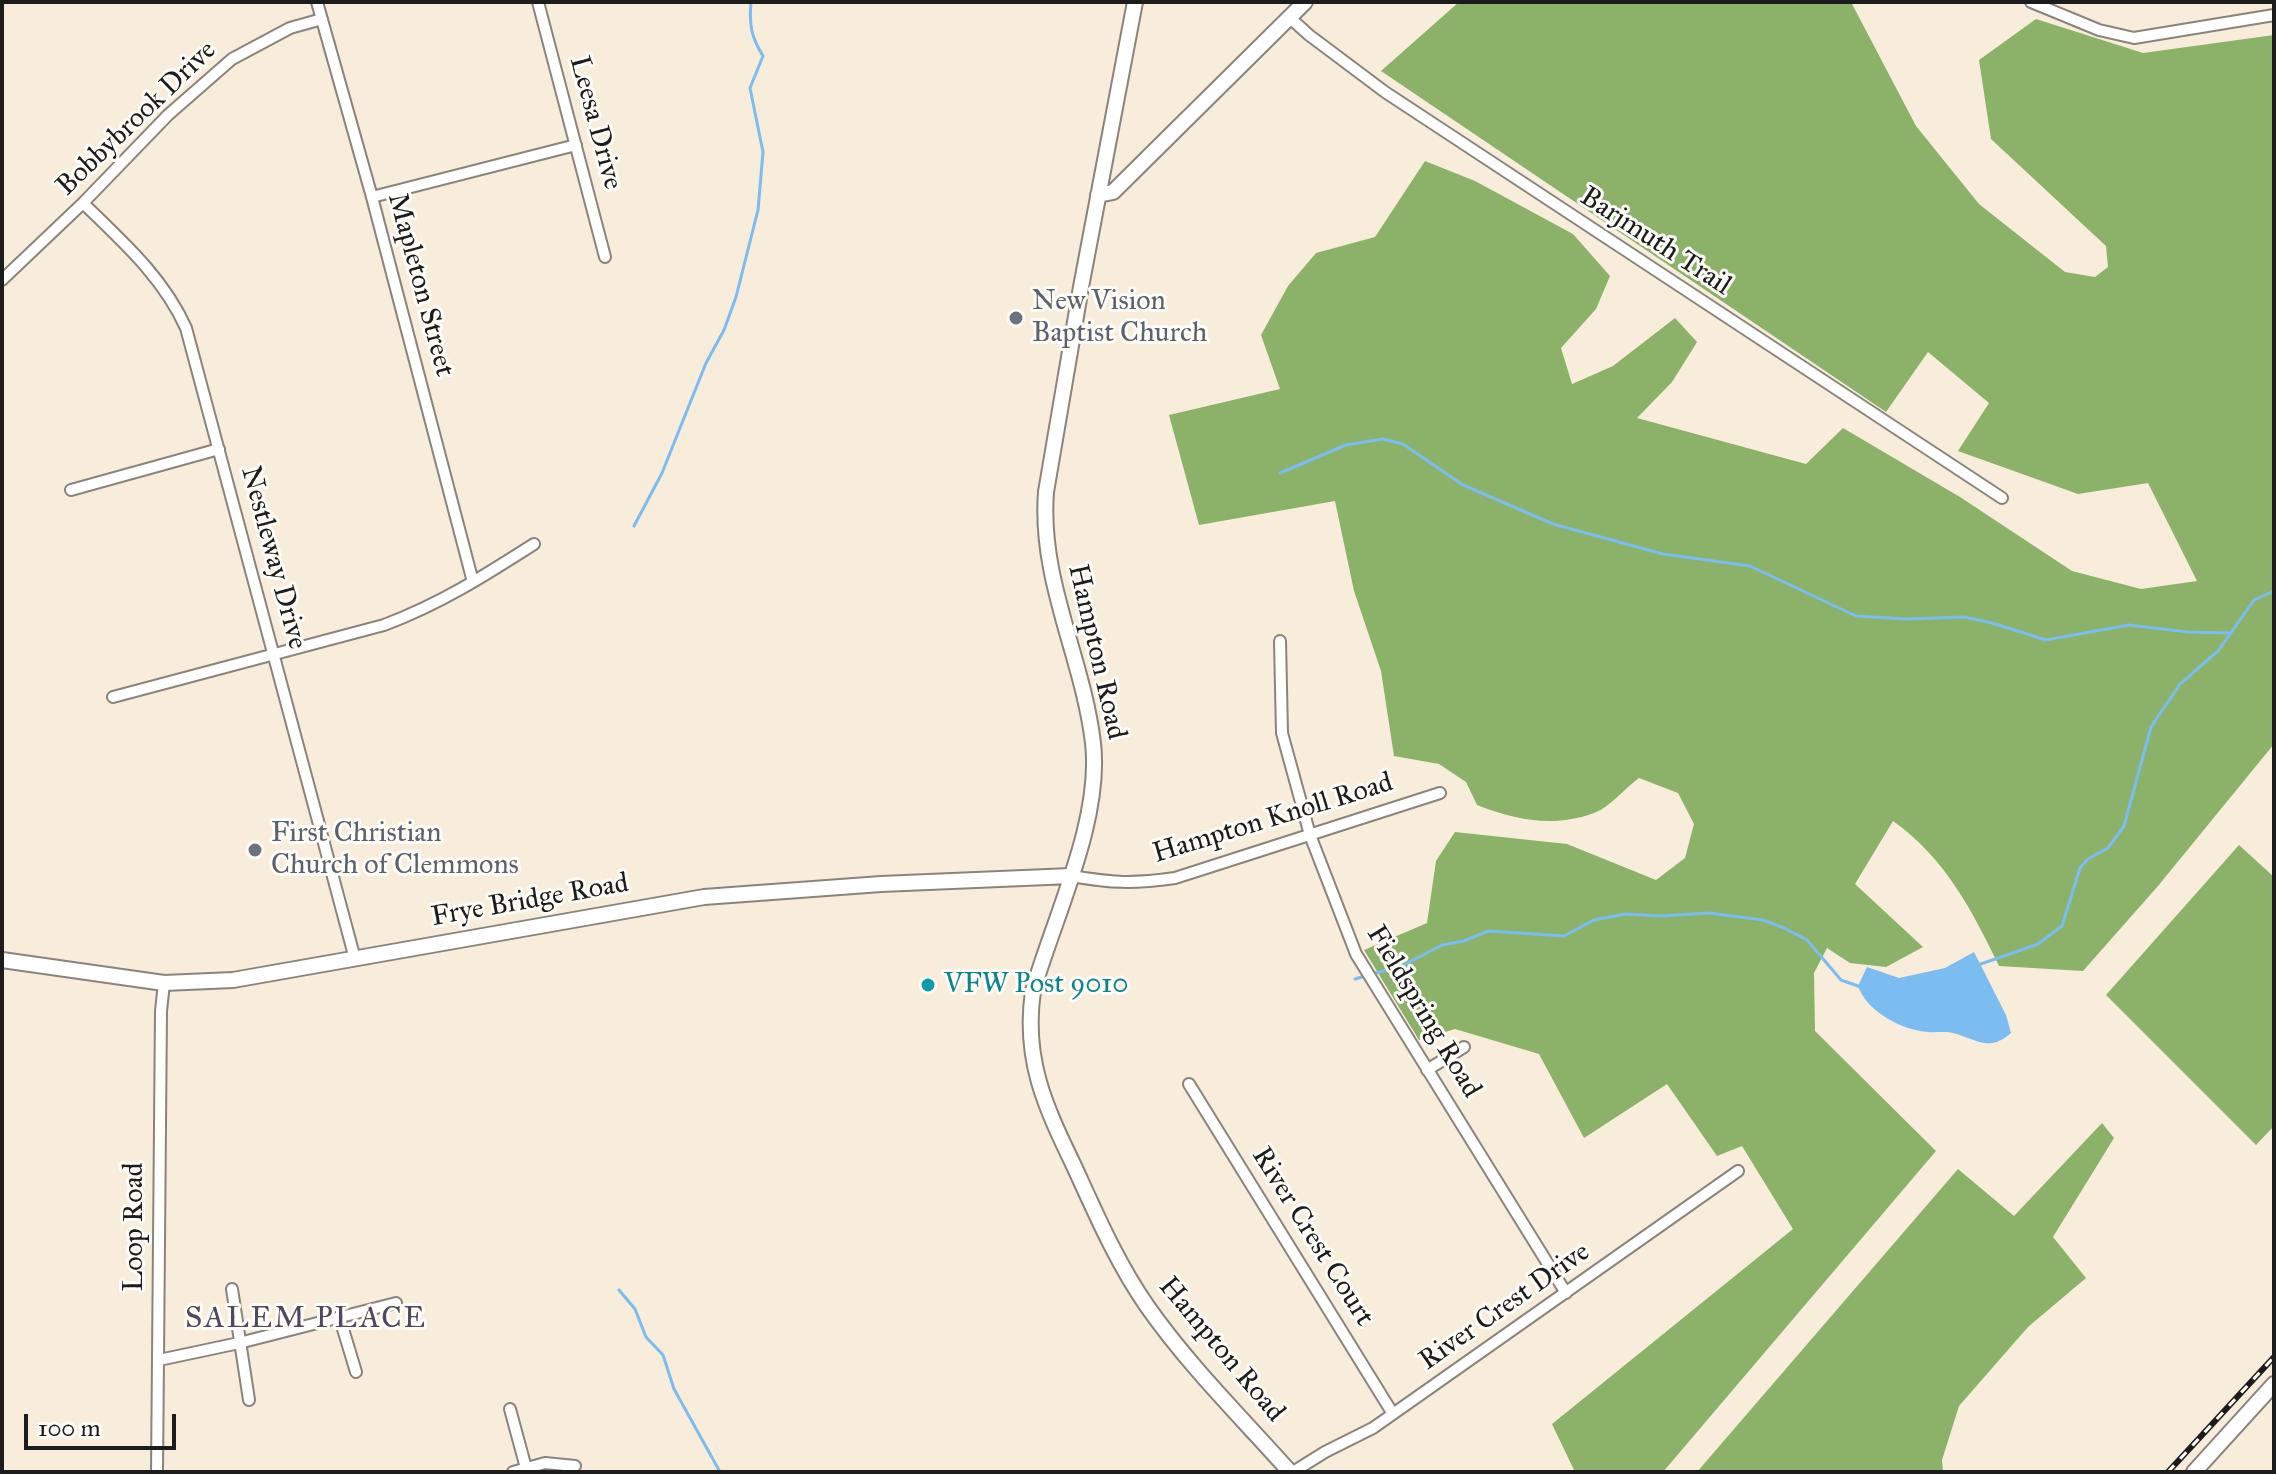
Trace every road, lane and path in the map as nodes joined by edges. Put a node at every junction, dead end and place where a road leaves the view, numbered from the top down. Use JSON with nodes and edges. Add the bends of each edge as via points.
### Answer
{"nodes":[{"id":1,"x":317,"y":2,"type":"edge"},
{"id":2,"x":538,"y":2,"type":"edge"},
{"id":3,"x":1135,"y":2,"type":"edge"},
{"id":4,"x":1305,"y":2,"type":"edge"},
{"id":5,"x":2031,"y":2,"type":"edge"},
{"id":6,"x":2274,"y":15,"type":"edge"},
{"id":7,"x":1289,"y":17,"type":"junction"},
{"id":8,"x":322,"y":19,"type":"junction"},
{"id":9,"x":576,"y":145,"type":"junction"},
{"id":10,"x":1098,"y":195,"type":"junction"},
{"id":11,"x":372,"y":197,"type":"junction"},
{"id":12,"x":83,"y":203,"type":"junction"},
{"id":13,"x":605,"y":257,"type":"dead end"},
{"id":14,"x":2,"y":280,"type":"edge"},
{"id":15,"x":219,"y":449,"type":"junction"},
{"id":16,"x":71,"y":490,"type":"dead end"},
{"id":17,"x":2002,"y":498,"type":"dead end"},
{"id":18,"x":534,"y":544,"type":"dead end"},
{"id":19,"x":473,"y":582,"type":"junction"},
{"id":20,"x":1280,"y":641,"type":"dead end"},
{"id":21,"x":274,"y":653,"type":"junction"},
{"id":22,"x":113,"y":697,"type":"dead end"},
{"id":23,"x":1440,"y":793,"type":"dead end"},
{"id":24,"x":1310,"y":835,"type":"junction"},
{"id":25,"x":1071,"y":876,"type":"junction"},
{"id":26,"x":355,"y":959,"type":"junction"},
{"id":27,"x":2,"y":960,"type":"edge"},
{"id":28,"x":164,"y":983,"type":"junction"},
{"id":29,"x":1464,"y":1047,"type":"dead end"},
{"id":30,"x":1427,"y":1070,"type":"junction"},
{"id":31,"x":1189,"y":1084,"type":"dead end"},
{"id":32,"x":1738,"y":1171,"type":"dead end"},
{"id":33,"x":232,"y":1289,"type":"dead end"},
{"id":34,"x":1566,"y":1293,"type":"junction"},
{"id":35,"x":396,"y":1303,"type":"dead end"},
{"id":36,"x":340,"y":1319,"type":"junction"},
{"id":37,"x":239,"y":1343,"type":"junction"},
{"id":38,"x":159,"y":1360,"type":"junction"},
{"id":39,"x":356,"y":1372,"type":"dead end"},
{"id":40,"x":2274,"y":1384,"type":"edge"},
{"id":41,"x":249,"y":1400,"type":"dead end"},
{"id":42,"x":510,"y":1409,"type":"dead end"},
{"id":43,"x":1393,"y":1414,"type":"junction"},
{"id":44,"x":575,"y":1466,"type":"dead end"},
{"id":45,"x":526,"y":1468,"type":"junction"},
{"id":46,"x":157,"y":1472,"type":"edge"},
{"id":47,"x":513,"y":1472,"type":"edge"},
{"id":48,"x":1292,"y":1472,"type":"edge"},
{"id":49,"x":2194,"y":1472,"type":"edge"}],
"edges":[{"from":1,"to":8,"type":"street","name":"Mapleton Street"},
{"from":2,"to":9,"type":"street","name":"Leesa Drive"},
{"from":3,"to":10,"type":"main road","name":"Hampton Road"},
{"from":4,"to":7,"type":"main road"},
{"from":5,"to":6,"type":"street","via":[[2134,38]]},
{"from":7,"to":10,"type":"main road","via":[[1113,192]]},
{"from":7,"to":17,"type":"street","name":"Barjmuth Trail","via":[[1385,92]]},
{"from":8,"to":11,"type":"street","name":"Mapleton Street"},
{"from":8,"to":12,"type":"street","name":"Bobbybrook Drive","via":[[280,33],[232,59],[168,115]]},
{"from":9,"to":11,"type":"street"},
{"from":9,"to":13,"type":"street","name":"Leesa Drive"},
{"from":10,"to":25,"type":"main road","name":"Hampton Road","via":[[1044,515],[1051,578],[1093,746],[1088,809]]},
{"from":11,"to":19,"type":"street","name":"Mapleton Street"},
{"from":12,"to":14,"type":"street","name":"Bobbybrook Drive"},
{"from":12,"to":15,"type":"street","name":"Nestleway Drive","via":[[147,266],[177,309],[195,355]]},
{"from":15,"to":16,"type":"street"},
{"from":15,"to":21,"type":"street","name":"Nestleway Drive"},
{"from":18,"to":19,"type":"street"},
{"from":19,"to":21,"type":"street","via":[[431,607],[384,625]]},
{"from":20,"to":24,"type":"street","name":"Fieldspring Road","via":[[1282,733]]},
{"from":21,"to":22,"type":"street"},
{"from":21,"to":26,"type":"street","name":"Nestleway Drive"},
{"from":23,"to":24,"type":"street","name":"Hampton Knoll Road"},
{"from":24,"to":25,"type":"street","name":"Hampton Knoll Road","via":[[1175,878],[1135,884]]},
{"from":24,"to":30,"type":"street","name":"Fieldspring Road","via":[[1356,954]]},
{"from":25,"to":26,"type":"main road","name":"Frye Bridge Road","via":[[704,897]]},
{"from":25,"to":48,"type":"main road","name":"Hampton Road","via":[[1033,991],[1030,1034],[1041,1091],[1138,1293],[1171,1338]]},
{"from":26,"to":28,"type":"main road","name":"Frye Bridge Road","via":[[233,980]]},
{"from":27,"to":28,"type":"main road","name":"Frye Bridge Road"},
{"from":28,"to":38,"type":"street","name":"Loop Road"},
{"from":29,"to":30,"type":"street"},
{"from":30,"to":34,"type":"street","name":"Fieldspring Road"},
{"from":31,"to":43,"type":"street","name":"River Crest Court"},
{"from":32,"to":34,"type":"street","name":"River Crest Drive"},
{"from":33,"to":37,"type":"street"},
{"from":34,"to":43,"type":"street","name":"River Crest Drive"},
{"from":35,"to":36,"type":"street"},
{"from":36,"to":37,"type":"street"},
{"from":36,"to":39,"type":"street"},
{"from":37,"to":38,"type":"street"},
{"from":37,"to":41,"type":"street"},
{"from":38,"to":46,"type":"street","name":"Loop Road"},
{"from":40,"to":49,"type":"main road"},
{"from":42,"to":45,"type":"street"},
{"from":43,"to":48,"type":"street","name":"River Crest Drive"},
{"from":44,"to":45,"type":"street","via":[[545,1463]]},
{"from":45,"to":47,"type":"street"}]}
